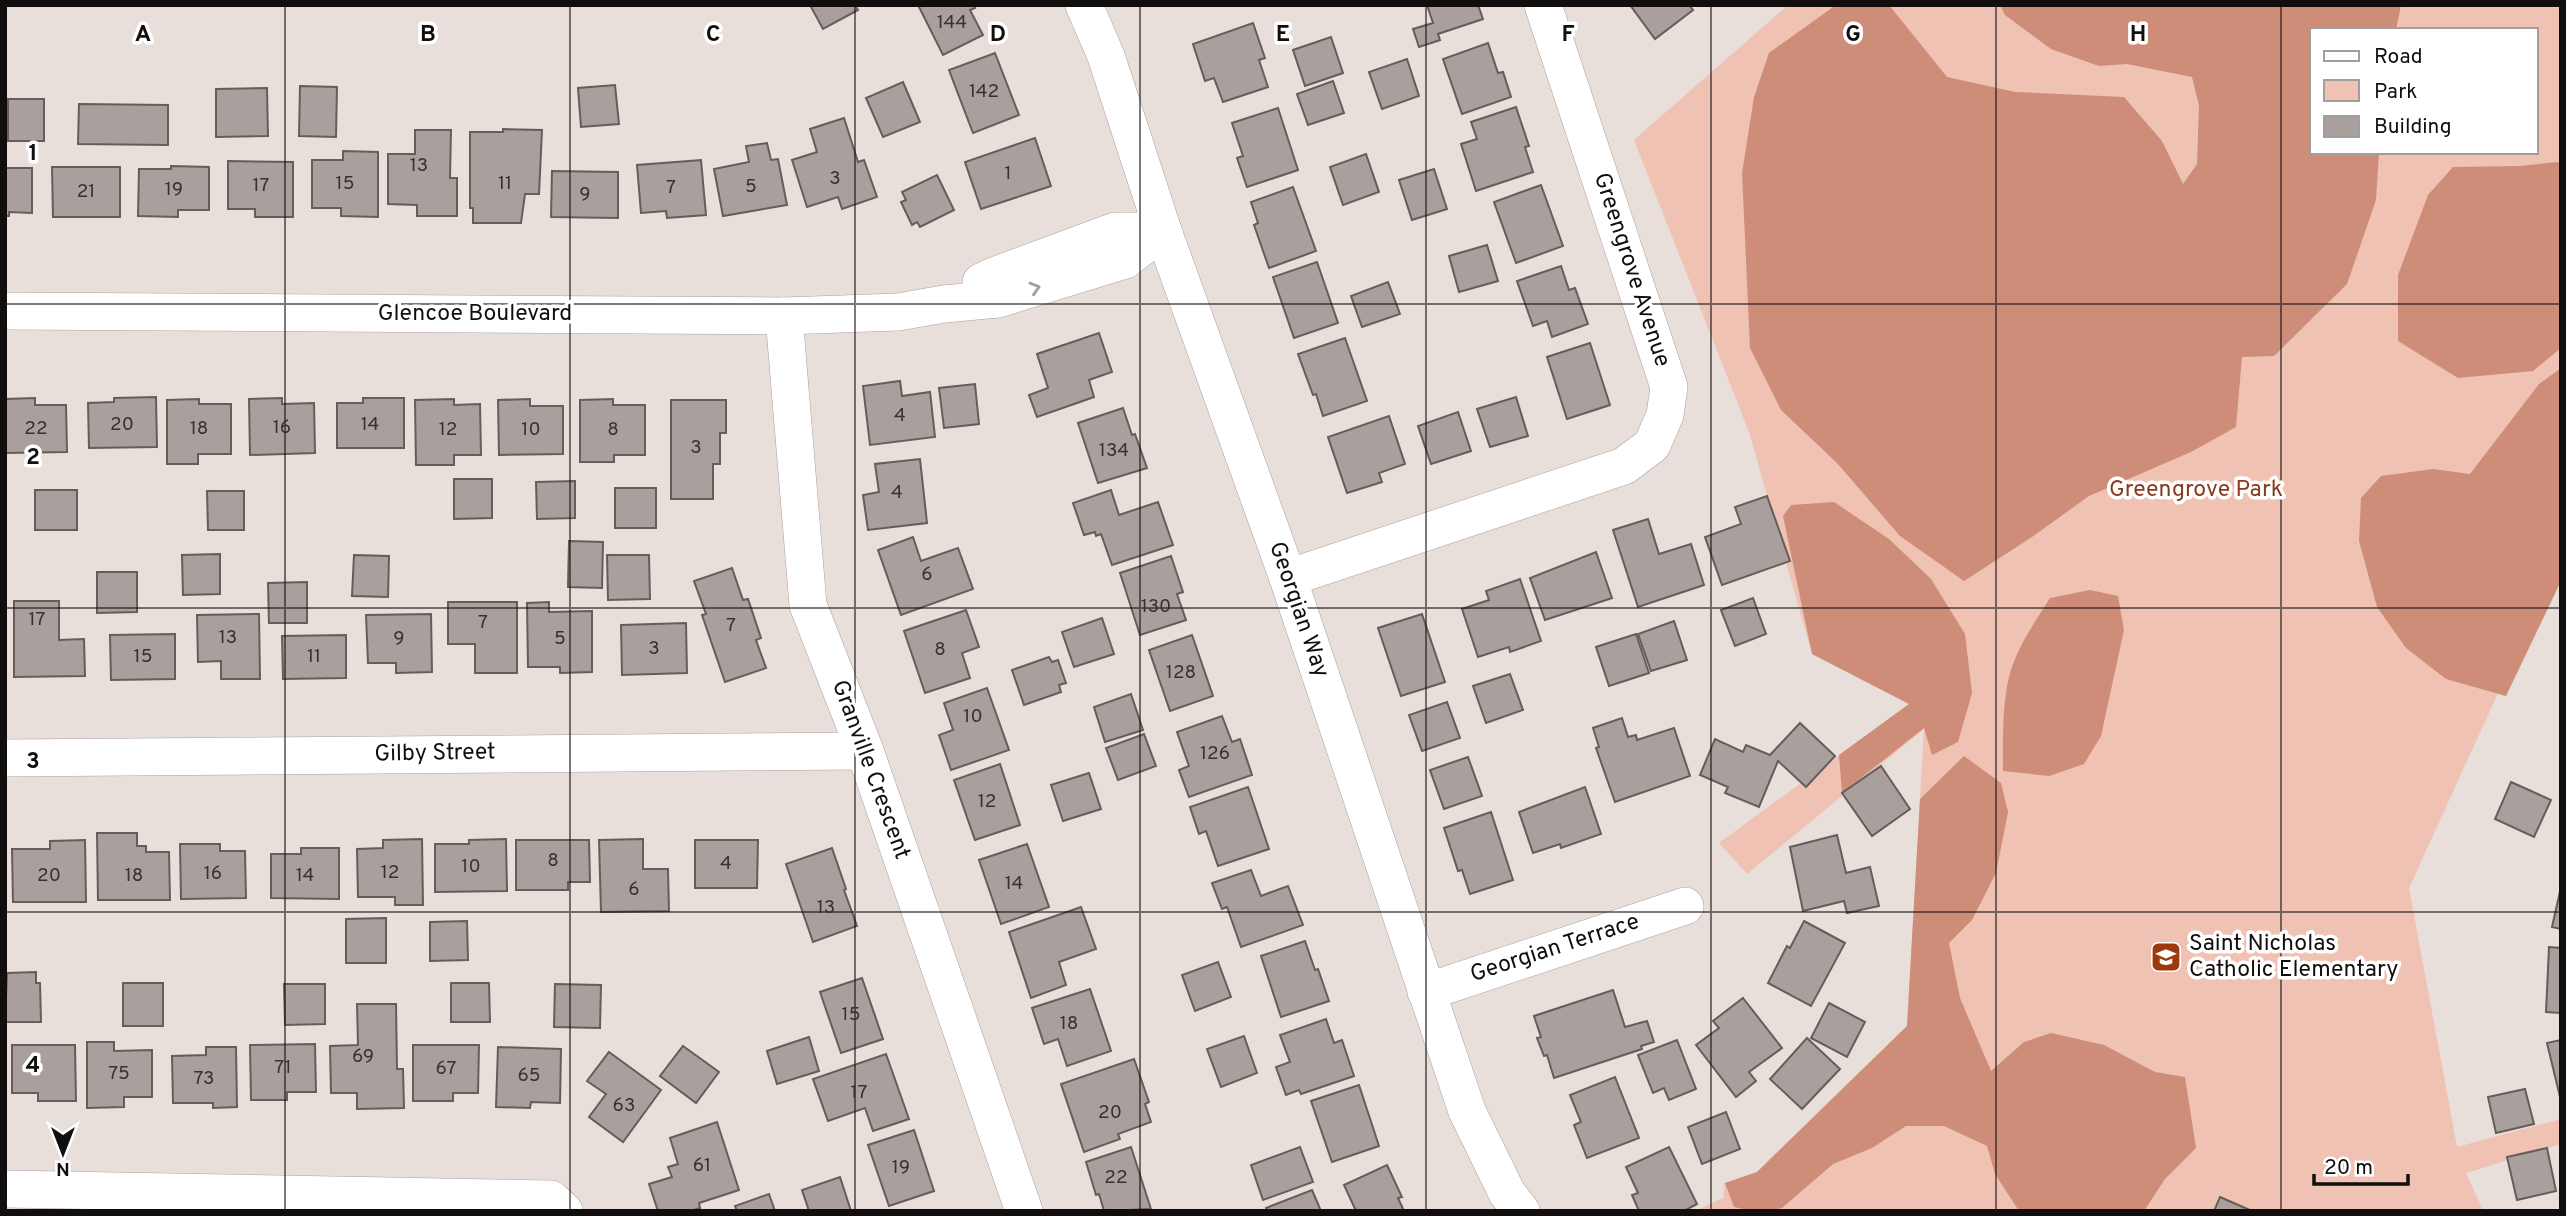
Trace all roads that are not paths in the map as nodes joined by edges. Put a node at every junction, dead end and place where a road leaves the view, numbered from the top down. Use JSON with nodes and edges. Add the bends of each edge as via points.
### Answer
{"nodes":[{"id":1,"x":1084,"y":5,"type":"edge"},
{"id":2,"x":1544,"y":5,"type":"edge"},
{"id":3,"x":1163,"y":230,"type":"junction"},
{"id":4,"x":5,"y":311,"type":"edge"},
{"id":5,"x":784,"y":316,"type":"junction"},
{"id":6,"x":1288,"y":578,"type":"junction"},
{"id":7,"x":865,"y":751,"type":"junction"},
{"id":8,"x":5,"y":758,"type":"edge"},
{"id":9,"x":1685,"y":906,"type":"dead end"},
{"id":10,"x":1426,"y":992,"type":"junction"},
{"id":11,"x":5,"y":1188,"type":"edge"},
{"id":12,"x":564,"y":1211,"type":"edge"},
{"id":13,"x":1024,"y":1211,"type":"edge"},
{"id":14,"x":1521,"y":1211,"type":"edge"}],
"edges":[{"from":1,"to":3,"type":"street","name":"Georgian Way","via":[[1106,57]]},
{"from":2,"to":6,"type":"street","name":"Greengrove Avenue","via":[[1669,387],[1665,415],[1652,445],[1624,466]]},
{"from":3,"to":5,"type":"street","name":"Glencoe Boulevard","via":[[1125,260],[998,299],[898,312]]},
{"from":3,"to":6,"type":"street","name":"Georgian Way"},
{"from":4,"to":5,"type":"street","name":"Glencoe Boulevard"},
{"from":5,"to":7,"type":"street","name":"Granville Crescent","via":[[808,605]]},
{"from":6,"to":10,"type":"street","name":"Georgian Way"},
{"from":7,"to":8,"type":"street","name":"Gilby Street"},
{"from":7,"to":13,"type":"street","name":"Granville Crescent"},
{"from":9,"to":10,"type":"street","name":"Georgian Terrace"},
{"from":10,"to":14,"type":"street","name":"Georgian Way","via":[[1467,1111],[1507,1193]]},
{"from":11,"to":12,"type":"street","via":[[551,1199]]}]}
